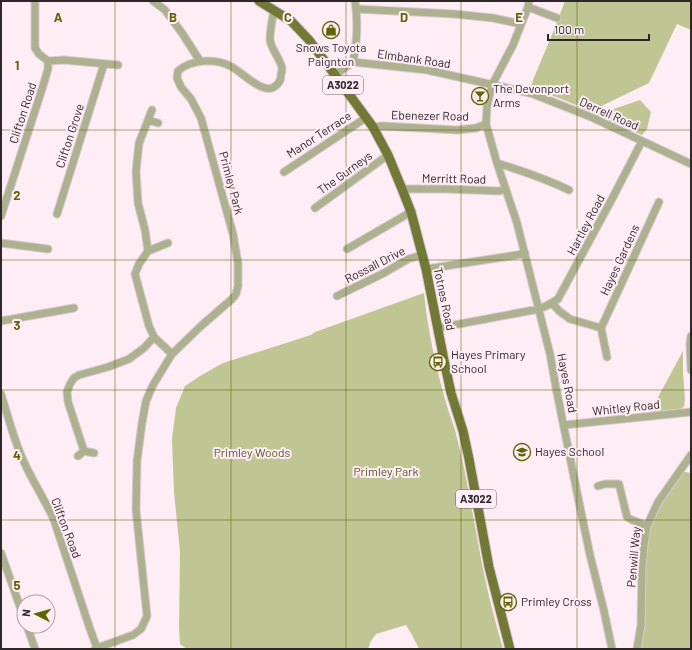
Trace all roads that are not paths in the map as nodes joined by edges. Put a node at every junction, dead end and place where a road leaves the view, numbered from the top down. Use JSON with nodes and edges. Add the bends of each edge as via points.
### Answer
{"nodes":[{"id":1,"x":36,"y":1,"type":"edge"},
{"id":2,"x":152,"y":1,"type":"edge"},
{"id":3,"x":259,"y":1,"type":"edge"},
{"id":4,"x":355,"y":1,"type":"edge"},
{"id":5,"x":529,"y":4,"type":"edge"},
{"id":6,"x":356,"y":9,"type":"junction"},
{"id":7,"x":274,"y":10,"type":"junction"},
{"id":8,"x":557,"y":18,"type":"dead end"},
{"id":9,"x":522,"y":24,"type":"junction"},
{"id":10,"x":48,"y":61,"type":"junction"},
{"id":11,"x":200,"y":61,"type":"junction"},
{"id":12,"x":353,"y":62,"type":"junction"},
{"id":13,"x":104,"y":64,"type":"junction"},
{"id":14,"x":118,"y":65,"type":"dead end"},
{"id":15,"x":335,"y":74,"type":"junction"},
{"id":16,"x":492,"y":85,"type":"junction"},
{"id":17,"x":152,"y":110,"type":"dead end"},
{"id":18,"x":367,"y":117,"type":"junction"},
{"id":19,"x":148,"y":120,"type":"junction"},
{"id":20,"x":158,"y":123,"type":"dead end"},
{"id":21,"x":486,"y":124,"type":"junction"},
{"id":22,"x":373,"y":127,"type":"junction"},
{"id":23,"x":642,"y":141,"type":"junction"},
{"id":24,"x":388,"y":155,"type":"junction"},
{"id":25,"x":497,"y":163,"type":"junction"},
{"id":26,"x":691,"y":164,"type":"edge"},
{"id":27,"x":284,"y":172,"type":"dead end"},
{"id":28,"x":402,"y":189,"type":"junction"},
{"id":29,"x":505,"y":189,"type":"junction"},
{"id":30,"x":569,"y":190,"type":"dead end"},
{"id":31,"x":4,"y":194,"type":"edge"},
{"id":32,"x":659,"y":202,"type":"dead end"},
{"id":33,"x":315,"y":208,"type":"dead end"},
{"id":34,"x":411,"y":212,"type":"junction"},
{"id":35,"x":57,"y":214,"type":"dead end"},
{"id":36,"x":1,"y":216,"type":"edge"},
{"id":37,"x":1,"y":243,"type":"edge"},
{"id":38,"x":168,"y":243,"type":"dead end"},
{"id":39,"x":48,"y":249,"type":"dead end"},
{"id":40,"x":347,"y":249,"type":"dead end"},
{"id":41,"x":148,"y":251,"type":"junction"},
{"id":42,"x":525,"y":252,"type":"junction"},
{"id":43,"x":422,"y":255,"type":"junction"},
{"id":44,"x":426,"y":268,"type":"junction"},
{"id":45,"x":337,"y":296,"type":"dead end"},
{"id":46,"x":552,"y":303,"type":"junction"},
{"id":47,"x":74,"y":308,"type":"dead end"},
{"id":48,"x":539,"y":309,"type":"junction"},
{"id":49,"x":1,"y":321,"type":"edge"},
{"id":50,"x":438,"y":328,"type":"junction"},
{"id":51,"x":601,"y":328,"type":"junction"},
{"id":52,"x":691,"y":336,"type":"edge"},
{"id":53,"x":154,"y":337,"type":"junction"},
{"id":54,"x":172,"y":354,"type":"junction"},
{"id":55,"x":607,"y":358,"type":"dead end"},
{"id":56,"x":691,"y":370,"type":"edge"},
{"id":57,"x":1,"y":394,"type":"edge"},
{"id":58,"x":691,"y":412,"type":"edge"},
{"id":59,"x":564,"y":425,"type":"junction"},
{"id":60,"x":84,"y":451,"type":"junction"},
{"id":61,"x":94,"y":453,"type":"dead end"},
{"id":62,"x":691,"y":455,"type":"edge"},
{"id":63,"x":78,"y":456,"type":"dead end"},
{"id":64,"x":598,"y":486,"type":"dead end"},
{"id":65,"x":647,"y":526,"type":"junction"},
{"id":66,"x":1,"y":553,"type":"edge"},
{"id":67,"x":16,"y":595,"type":"edge"},
{"id":68,"x":30,"y":634,"type":"edge"},
{"id":69,"x":96,"y":648,"type":"edge"},
{"id":70,"x":35,"y":649,"type":"edge"},
{"id":71,"x":510,"y":649,"type":"edge"},
{"id":72,"x":612,"y":649,"type":"edge"},
{"id":73,"x":637,"y":649,"type":"edge"}],
"edges":[{"from":1,"to":10,"type":"street","via":[[35,48]]},
{"from":2,"to":11,"type":"street","via":[[165,10]]},
{"from":3,"to":7,"type":"main road","name":"Totnes Road","number":"A3022"},
{"from":4,"to":6,"type":"street"},
{"from":5,"to":8,"type":"street"},
{"from":5,"to":9,"type":"street","name":"Hayes Road"},
{"from":6,"to":9,"type":"street","via":[[462,14]]},
{"from":6,"to":12,"type":"street"},
{"from":7,"to":11,"type":"street","name":"Primley Park","via":[[270,42],[282,68],[281,80],[276,86],[271,89],[261,87],[226,64]]},
{"from":7,"to":15,"type":"main road","name":"Totnes Road","number":"A3022","via":[[291,21]]},
{"from":9,"to":16,"type":"street","name":"Hayes Road"},
{"from":10,"to":13,"type":"street"},
{"from":10,"to":31,"type":"street","name":"Clifton Road","via":[[43,86]]},
{"from":11,"to":54,"type":"street","name":"Primley Park","via":[[181,68],[177,78],[201,118],[233,234],[238,263],[238,286],[236,294]]},
{"from":12,"to":15,"type":"street"},
{"from":12,"to":16,"type":"street","name":"Elmbank Road","via":[[427,70]]},
{"from":13,"to":14,"type":"street"},
{"from":13,"to":35,"type":"street","name":"Clifton Grove"},
{"from":15,"to":18,"type":"main road","name":"Totnes Road","number":"A3022"},
{"from":16,"to":21,"type":"street","name":"Hayes Road"},
{"from":16,"to":23,"type":"street","name":"Derrell Road","via":[[533,94]]},
{"from":17,"to":19,"type":"street"},
{"from":18,"to":22,"type":"main road","name":"Totnes Road","number":"A3022"},
{"from":18,"to":27,"type":"street","name":"Manor Terrace"},
{"from":19,"to":20,"type":"street"},
{"from":19,"to":41,"type":"street","via":[[139,144],[136,171],[138,203]]},
{"from":21,"to":22,"type":"street","name":"Ebenezer Road","via":[[457,130]]},
{"from":21,"to":25,"type":"street","name":"Hayes Road"},
{"from":22,"to":24,"type":"main road","name":"Totnes Road","number":"A3022"},
{"from":23,"to":26,"type":"street","name":"Derrell Road"},
{"from":23,"to":46,"type":"street","name":"Hartley Road","via":[[558,299]]},
{"from":24,"to":28,"type":"main road","name":"Totnes Road","number":"A3022"},
{"from":24,"to":33,"type":"street","name":"The Gurneys"},
{"from":25,"to":29,"type":"street","name":"Hayes Road"},
{"from":25,"to":30,"type":"street","via":[[526,171]]},
{"from":28,"to":29,"type":"street","name":"Merritt Road"},
{"from":28,"to":34,"type":"main road","name":"Totnes Road","number":"A3022"},
{"from":29,"to":42,"type":"street","name":"Hayes Road"},
{"from":31,"to":36,"type":"street","name":"Clifton Road"},
{"from":32,"to":51,"type":"street","name":"Hayes Gardens"},
{"from":34,"to":40,"type":"street"},
{"from":34,"to":43,"type":"main road","name":"Totnes Road","number":"A3022"},
{"from":37,"to":39,"type":"street"},
{"from":38,"to":41,"type":"street"},
{"from":41,"to":53,"type":"street","via":[[138,264],[135,274]]},
{"from":42,"to":44,"type":"street"},
{"from":42,"to":48,"type":"street","name":"Hayes Road"},
{"from":43,"to":44,"type":"main road","name":"Totnes Road","number":"A3022"},
{"from":43,"to":45,"type":"street","name":"Rossall Drive","via":[[408,259]]},
{"from":44,"to":50,"type":"main road","name":"Totnes Road","number":"A3022"},
{"from":46,"to":48,"type":"street","name":"Hartley Road"},
{"from":46,"to":51,"type":"street","via":[[570,319]]},
{"from":47,"to":49,"type":"street"},
{"from":48,"to":50,"type":"street","name":"Hartley Road"},
{"from":48,"to":59,"type":"street","name":"Hayes Road"},
{"from":50,"to":71,"type":"main road","name":"Totnes Road","number":"A3022","via":[[469,459],[489,568]]},
{"from":51,"to":55,"type":"street"},
{"from":52,"to":56,"type":"street"},
{"from":53,"to":54,"type":"street"},
{"from":53,"to":60,"type":"street","via":[[129,359],[79,375],[70,384],[67,392],[68,402]]},
{"from":54,"to":69,"type":"street","name":"Primley Park","via":[[146,401],[137,461],[136,510],[147,616],[141,629],[133,635]]},
{"from":57,"to":69,"type":"street","name":"Clifton Road","via":[[23,461],[54,520]]},
{"from":58,"to":59,"type":"street","name":"Whitley Road"},
{"from":59,"to":72,"type":"street","name":"Hayes Road"},
{"from":60,"to":61,"type":"street"},
{"from":60,"to":63,"type":"street"},
{"from":62,"to":65,"type":"street","name":"Penwill Way","via":[[658,502]]},
{"from":64,"to":65,"type":"street","via":[[619,484],[628,516]]},
{"from":65,"to":73,"type":"street","name":"Penwill Way","via":[[642,567],[642,625]]},
{"from":66,"to":67,"type":"street"},
{"from":68,"to":70,"type":"street"}]}
